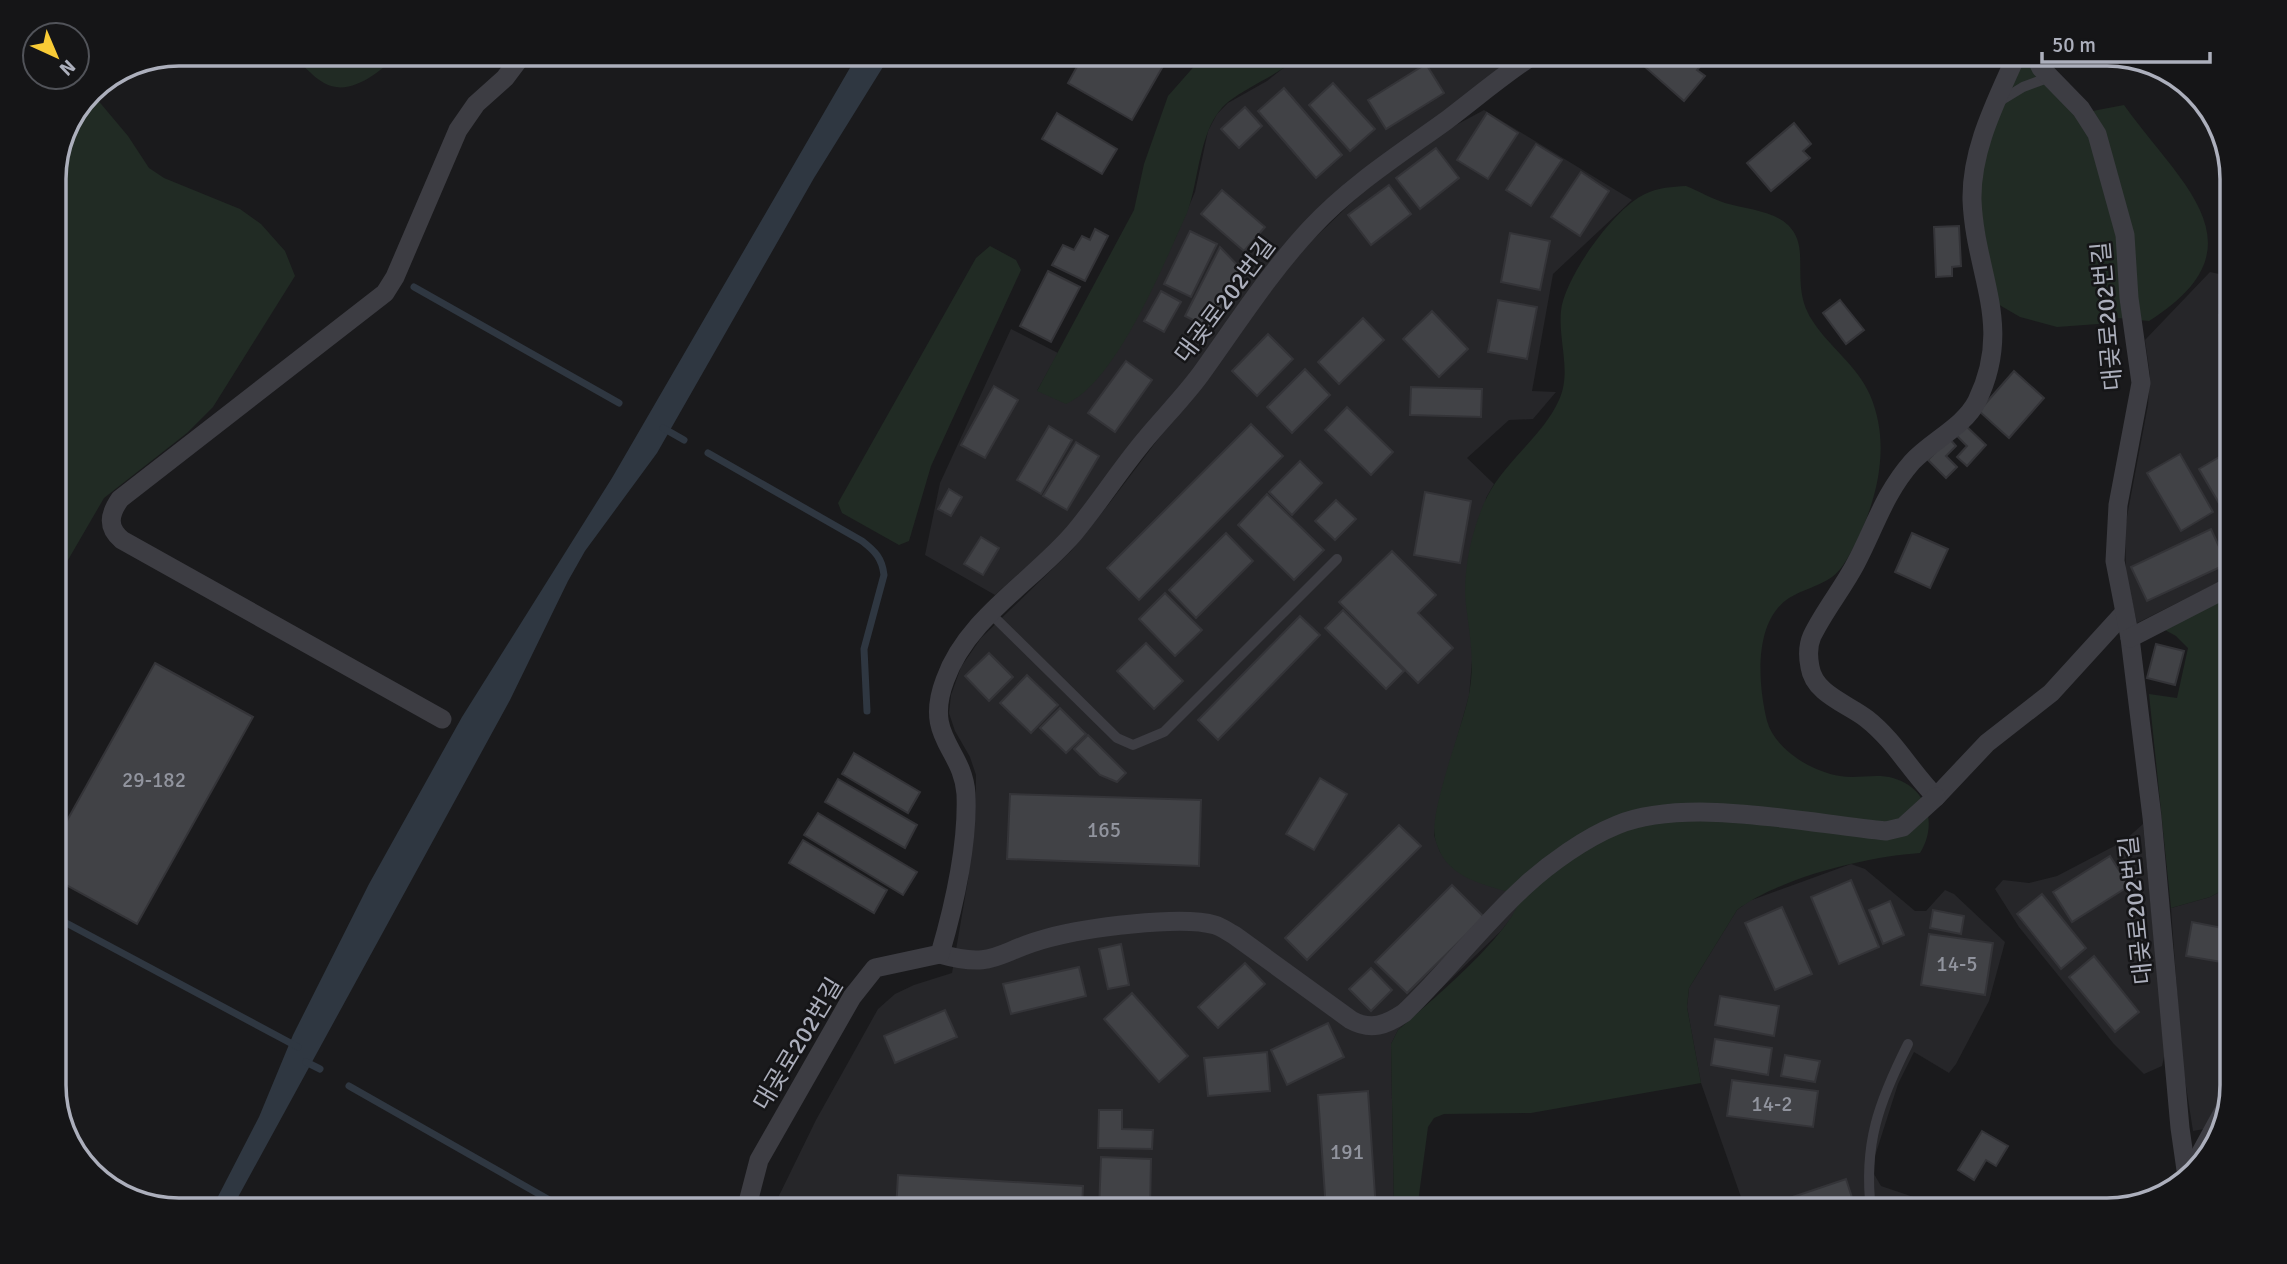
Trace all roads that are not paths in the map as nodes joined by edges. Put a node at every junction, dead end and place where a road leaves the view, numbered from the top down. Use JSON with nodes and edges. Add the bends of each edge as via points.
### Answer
{"nodes":[{"id":1,"x":514,"y":66,"type":"edge"},
{"id":2,"x":1519,"y":66,"type":"edge"},
{"id":3,"x":2012,"y":66,"type":"edge"},
{"id":4,"x":2042,"y":66,"type":"edge"},
{"id":5,"x":2050,"y":77,"type":"junction"},
{"id":6,"x":1994,"y":106,"type":"junction"},
{"id":7,"x":1337,"y":559,"type":"dead end"},
{"id":8,"x":2220,"y":592,"type":"edge"},
{"id":9,"x":991,"y":614,"type":"junction"},
{"id":10,"x":2124,"y":614,"type":"junction"},
{"id":11,"x":2130,"y":638,"type":"junction"},
{"id":12,"x":442,"y":719,"type":"dead end"},
{"id":13,"x":1936,"y":797,"type":"junction"},
{"id":14,"x":940,"y":954,"type":"junction"},
{"id":15,"x":1908,"y":1044,"type":"dead end"},
{"id":16,"x":2186,"y":1165,"type":"edge"},
{"id":17,"x":749,"y":1198,"type":"edge"},
{"id":18,"x":1869,"y":1198,"type":"edge"}],
"edges":[{"from":1,"to":12,"type":"street","via":[[458,130],[385,292],[120,499],[110,520],[112,532],[121,540]]},
{"from":2,"to":9,"type":"street","name":"대곶로202번길","via":[[1363,181],[1313,226],[1279,263],[1199,376],[1070,537]]},
{"from":3,"to":6,"type":"street"},
{"from":4,"to":5,"type":"street","name":"대곶로202번길"},
{"from":5,"to":6,"type":"lane","via":[[2023,87]]},
{"from":5,"to":10,"type":"street","name":"대곶로202번길","via":[[2081,109],[2102,145],[2125,235],[2141,383],[2114,536]]},
{"from":6,"to":13,"type":"street","via":[[1977,158],[1972,197],[1993,319],[1990,369],[1975,404],[1914,460],[1890,490],[1857,561],[1811,638],[1809,654],[1810,671],[1819,685],[1892,741]]},
{"from":7,"to":9,"type":"lane","via":[[1164,732],[1133,746],[1117,738]]},
{"from":8,"to":11,"type":"street"},
{"from":9,"to":14,"type":"street","name":"대곶로202번길","via":[[958,653],[940,698],[939,723],[961,771],[965,794],[951,915]]},
{"from":10,"to":11,"type":"street","name":"대곶로202번길"},
{"from":10,"to":13,"type":"street","name":"대곶로202번길","via":[[2051,693],[1987,743]]},
{"from":11,"to":16,"type":"street","name":"대곶로202번길"},
{"from":13,"to":14,"type":"street","name":"대곶로202번길","via":[[1903,827],[1886,831],[1723,813],[1648,817],[1617,825],[1549,866],[1524,887],[1434,984],[1389,1023],[1362,1026],[1234,935],[1217,925],[1195,921],[1050,937],[991,961],[968,962]]},
{"from":14,"to":17,"type":"street","name":"대곶로202번길","via":[[875,968],[852,997],[759,1160]]},
{"from":15,"to":18,"type":"lane","via":[[1871,1133]]}]}
